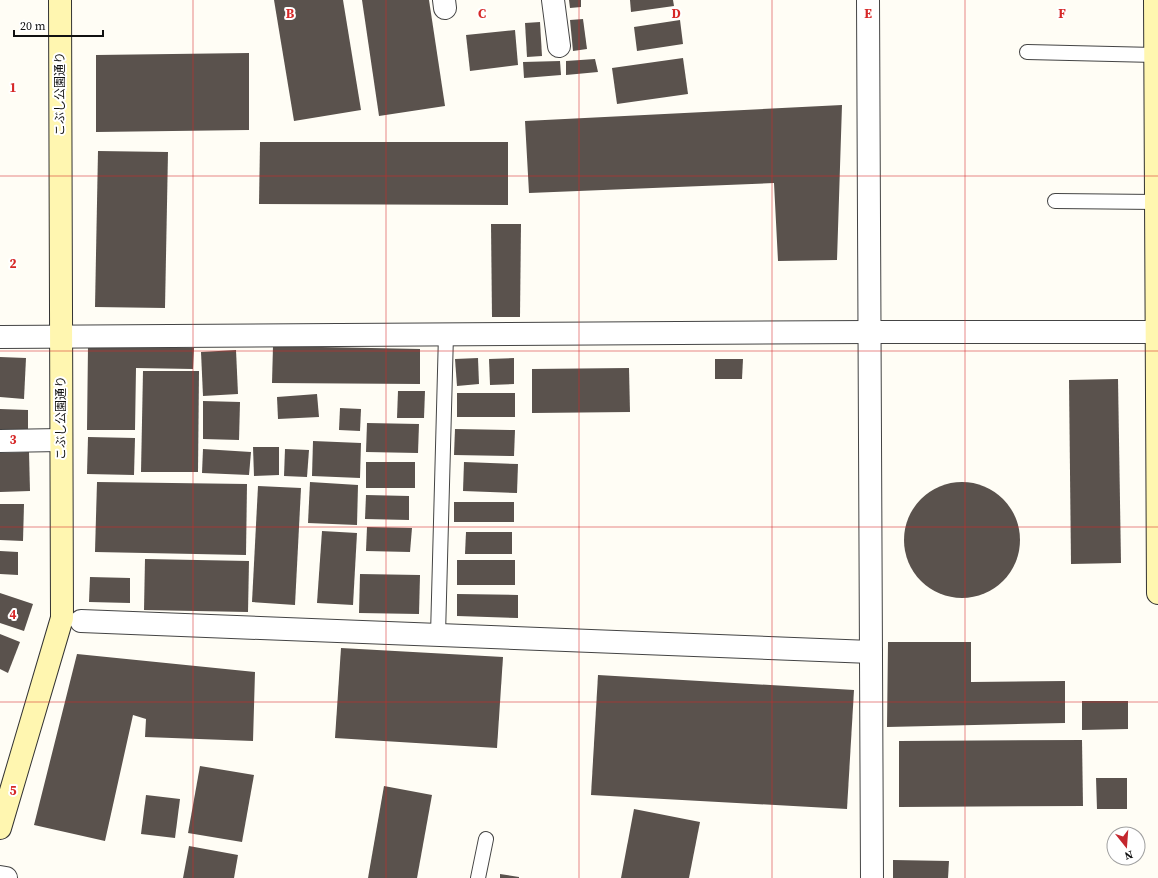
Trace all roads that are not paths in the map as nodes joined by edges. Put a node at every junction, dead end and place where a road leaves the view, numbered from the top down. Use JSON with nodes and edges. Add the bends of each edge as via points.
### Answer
{"nodes":[{"id":1,"x":60,"y":0,"type":"edge"},
{"id":2,"x":553,"y":0,"type":"edge"},
{"id":3,"x":868,"y":0,"type":"edge"},
{"id":4,"x":1155,"y":0,"type":"edge"},
{"id":5,"x":559,"y":46,"type":"dead end"},
{"id":6,"x":1027,"y":52,"type":"dead end"},
{"id":7,"x":1155,"y":55,"type":"junction"},
{"id":8,"x":1055,"y":201,"type":"dead end"},
{"id":9,"x":1156,"y":202,"type":"junction"},
{"id":10,"x":869,"y":332,"type":"junction"},
{"id":11,"x":1152,"y":332,"type":"edge"},
{"id":12,"x":446,"y":334,"type":"junction"},
{"id":13,"x":61,"y":336,"type":"junction"},
{"id":14,"x":0,"y":338,"type":"edge"},
{"id":15,"x":61,"y":440,"type":"junction"},
{"id":16,"x":0,"y":441,"type":"edge"},
{"id":17,"x":1158,"y":592,"type":"edge"},
{"id":18,"x":81,"y":621,"type":"dead end"},
{"id":19,"x":438,"y":635,"type":"junction"},
{"id":20,"x":871,"y":652,"type":"junction"},
{"id":21,"x":0,"y":828,"type":"edge"},
{"id":22,"x":486,"y":839,"type":"dead end"},
{"id":23,"x":0,"y":877,"type":"edge"},
{"id":24,"x":6,"y":878,"type":"edge"},
{"id":25,"x":478,"y":878,"type":"edge"},
{"id":26,"x":872,"y":878,"type":"edge"}],
"edges":[{"from":1,"to":13,"type":"street","name":"こぶし公園通り"},
{"from":2,"to":5,"type":"street"},
{"from":3,"to":10,"type":"street"},
{"from":4,"to":7,"type":"street"},
{"from":6,"to":7,"type":"lane"},
{"from":7,"to":9,"type":"street"},
{"from":8,"to":9,"type":"lane"},
{"from":9,"to":11,"type":"street"},
{"from":10,"to":11,"type":"street"},
{"from":10,"to":12,"type":"street"},
{"from":10,"to":20,"type":"street"},
{"from":11,"to":17,"type":"street"},
{"from":12,"to":13,"type":"street"},
{"from":12,"to":19,"type":"lane"},
{"from":13,"to":14,"type":"street"},
{"from":13,"to":15,"type":"street","name":"こぶし公園通り"},
{"from":15,"to":16,"type":"street"},
{"from":15,"to":21,"type":"street","name":"こぶし公園通り","via":[[62,618]]},
{"from":18,"to":19,"type":"street"},
{"from":19,"to":20,"type":"street"},
{"from":20,"to":26,"type":"street"},
{"from":22,"to":25,"type":"lane"},
{"from":23,"to":24,"type":"street"}]}
